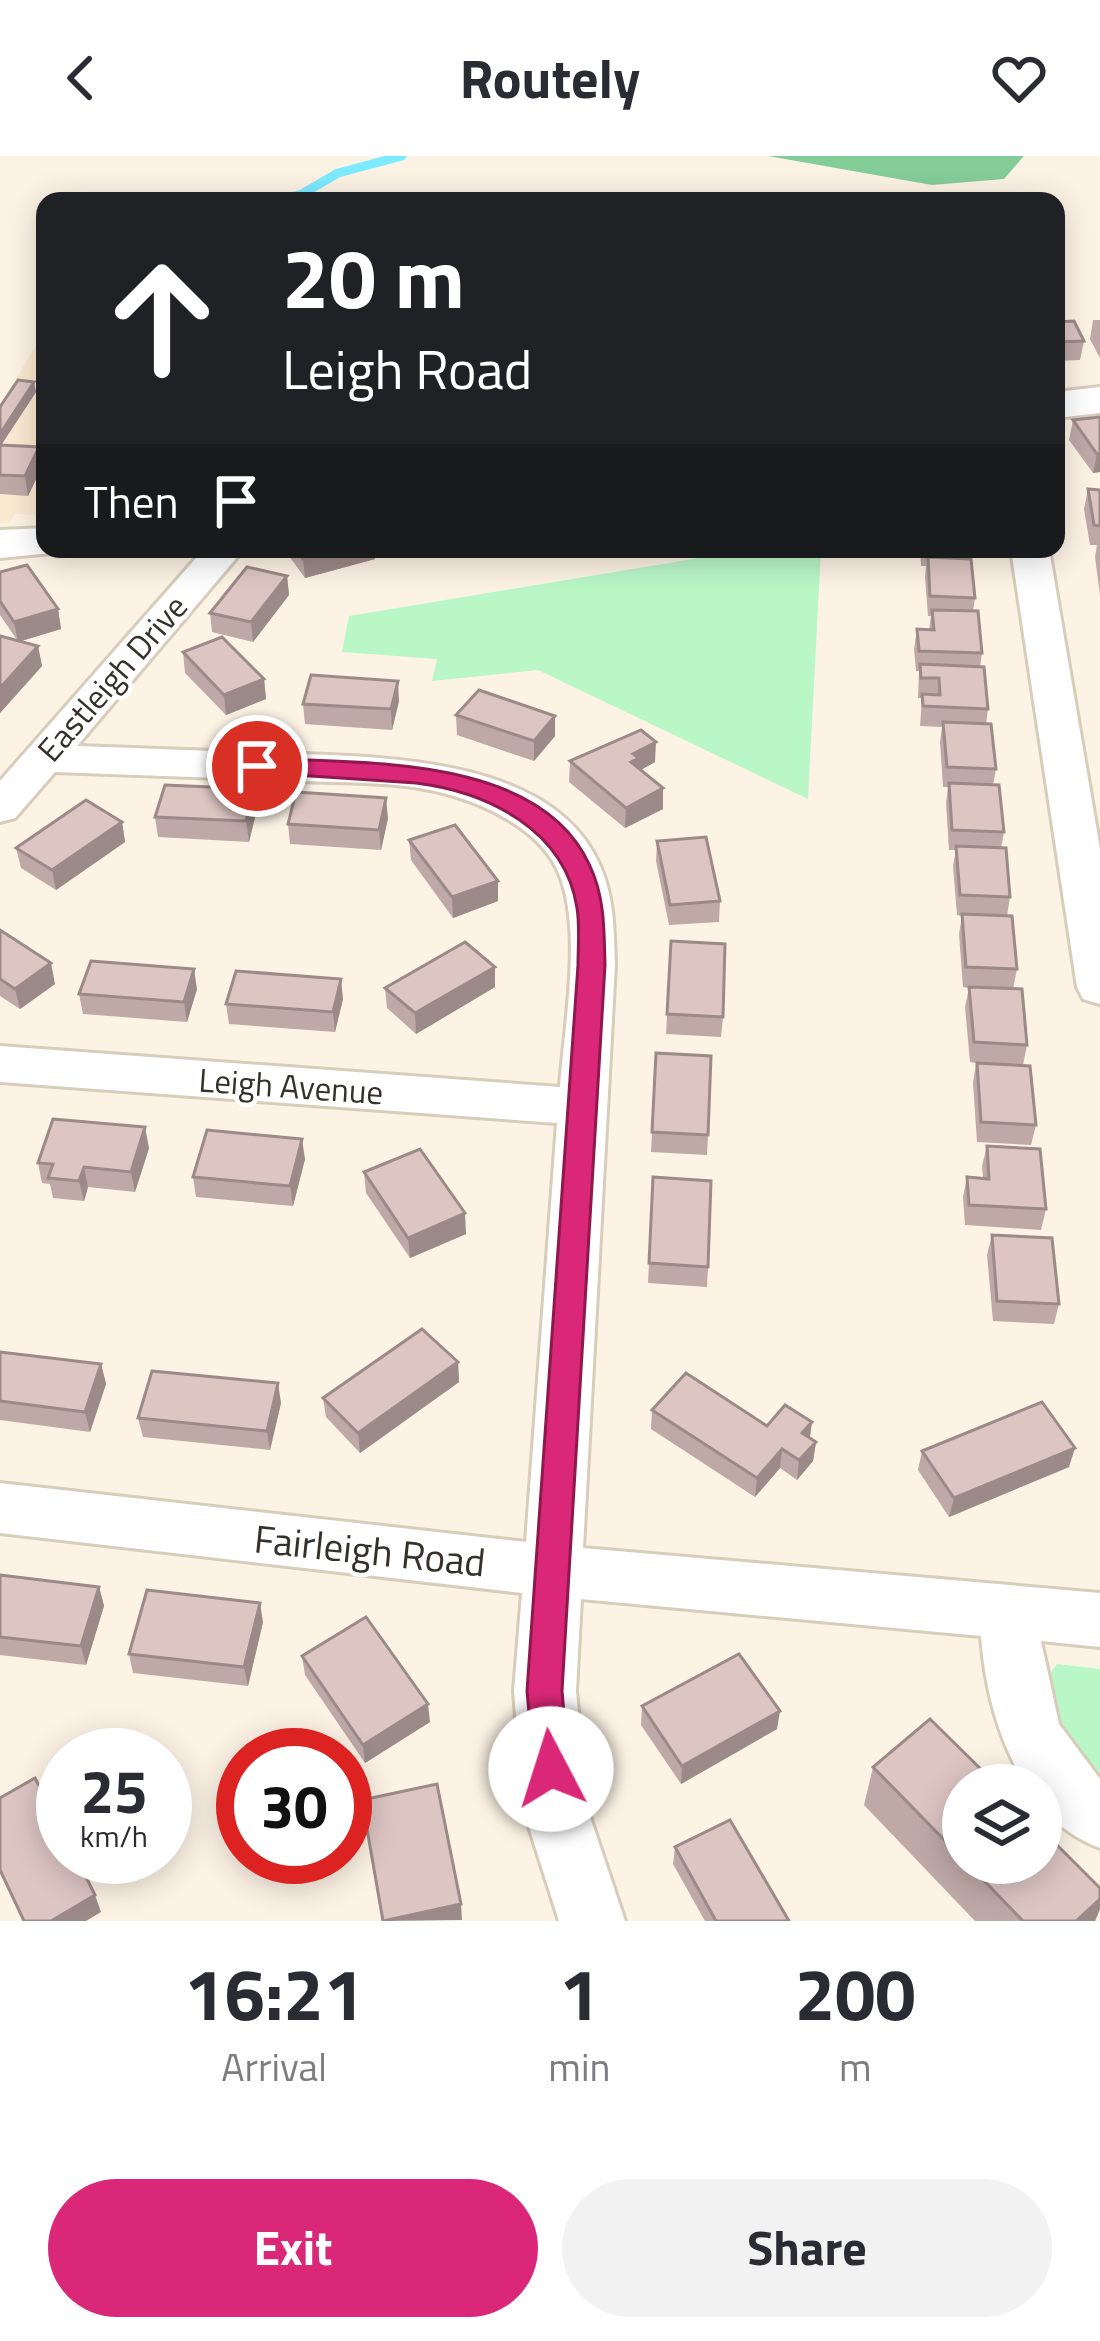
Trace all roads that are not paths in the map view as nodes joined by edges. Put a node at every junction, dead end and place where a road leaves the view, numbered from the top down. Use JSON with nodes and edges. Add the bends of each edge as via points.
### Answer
{"nodes":[{"id":1,"x":1100,"y":400,"type":"edge"},
{"id":2,"x":1065,"y":404,"type":"edge"},
{"id":3,"x":36,"y":542,"type":"edge"},
{"id":4,"x":0,"y":544,"type":"edge"},
{"id":5,"x":217,"y":558,"type":"edge"},
{"id":6,"x":1031,"y":558,"type":"edge"},
{"id":7,"x":43,"y":758,"type":"junction"},
{"id":8,"x":0,"y":808,"type":"edge"},
{"id":9,"x":1100,"y":987,"type":"edge"},
{"id":10,"x":0,"y":1064,"type":"edge"},
{"id":11,"x":581,"y":1107,"type":"junction"},
{"id":12,"x":0,"y":1508,"type":"edge"},
{"id":13,"x":552,"y":1571,"type":"junction"},
{"id":14,"x":1010,"y":1611,"type":"junction"},
{"id":15,"x":1100,"y":1620,"type":"edge"},
{"id":16,"x":1100,"y":1818,"type":"edge"},
{"id":17,"x":592,"y":1921,"type":"edge"}],
"edges":[{"from":1,"to":2,"type":"street"},
{"from":3,"to":4,"type":"street"},
{"from":5,"to":7,"type":"street","name":"Eastleigh Drive"},
{"from":6,"to":9,"type":"street"},
{"from":7,"to":8,"type":"street","name":"Eastleigh Drive"},
{"from":7,"to":11,"type":"street","via":[[386,771],[502,797],[547,827],[578,865],[590,908]]},
{"from":10,"to":11,"type":"street","name":"Leigh Avenue"},
{"from":11,"to":13,"type":"street"},
{"from":12,"to":13,"type":"street","name":"Fairleigh Road"},
{"from":13,"to":14,"type":"street","name":"Fairleigh Road"},
{"from":13,"to":17,"type":"street","via":[[545,1691],[555,1808]]},
{"from":14,"to":15,"type":"street","name":"Fairleigh Road"},
{"from":14,"to":16,"type":"street","via":[[1022,1717],[1046,1764]]}]}
